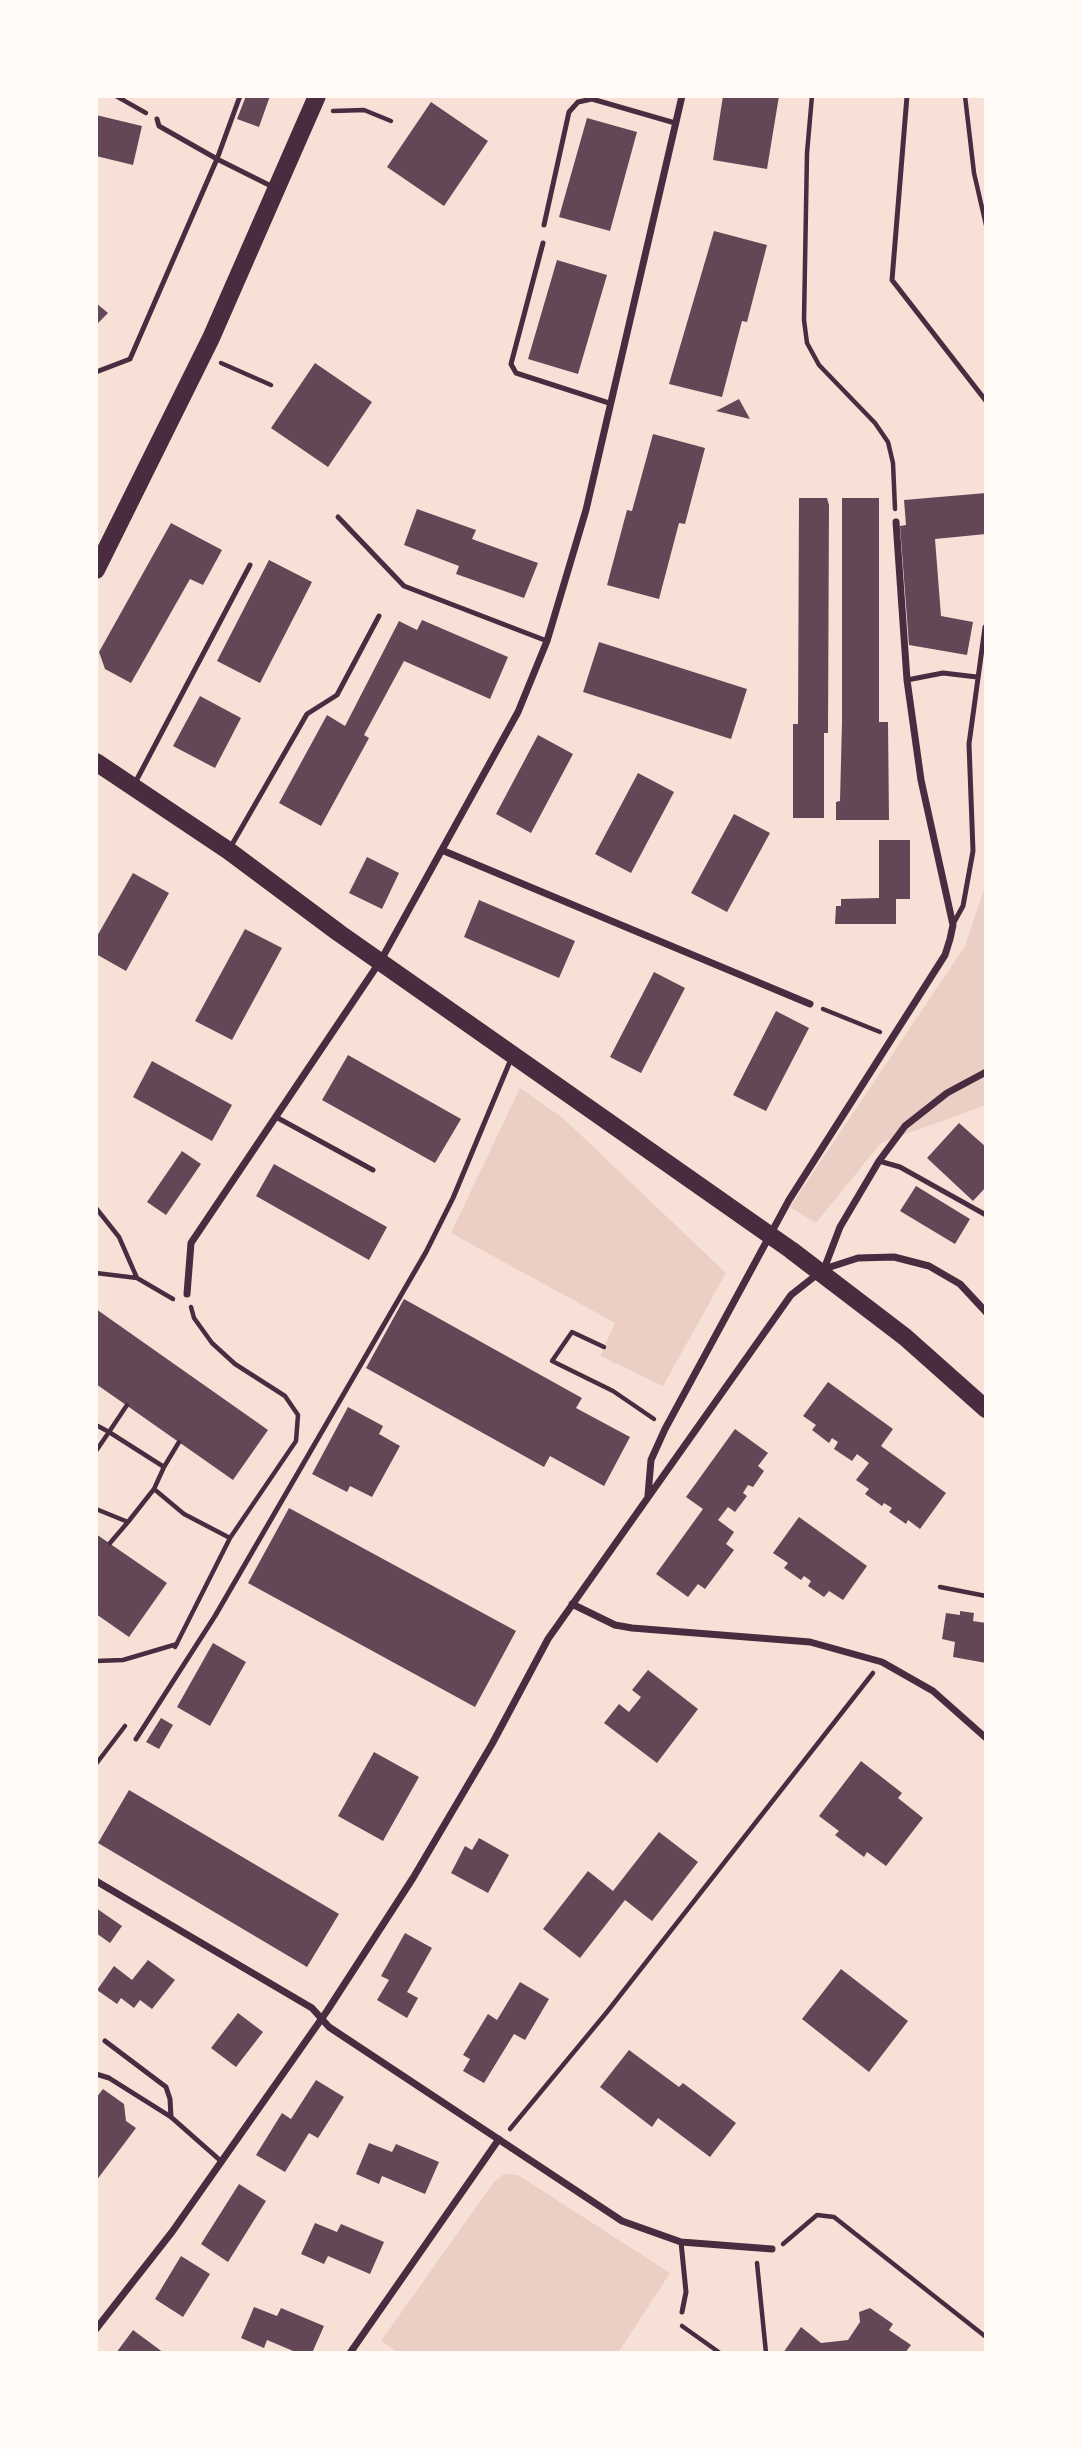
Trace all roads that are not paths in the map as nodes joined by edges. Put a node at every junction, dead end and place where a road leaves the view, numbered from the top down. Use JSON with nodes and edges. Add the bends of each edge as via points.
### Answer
{"nodes":[{"id":1,"x":240,"y":96,"type":"edge"},
{"id":2,"x":317,"y":96,"type":"edge"},
{"id":3,"x":682,"y":96,"type":"edge"},
{"id":4,"x":907,"y":96,"type":"edge"},
{"id":5,"x":157,"y":119,"type":"road end"},
{"id":6,"x":675,"y":122,"type":"junction"},
{"id":7,"x":218,"y":159,"type":"junction"},
{"id":8,"x":279,"y":189,"type":"junction"},
{"id":9,"x":544,"y":225,"type":"dead end"},
{"id":10,"x":543,"y":243,"type":"dead end"},
{"id":11,"x":96,"y":372,"type":"edge"},
{"id":12,"x":986,"y":401,"type":"edge"},
{"id":13,"x":609,"y":403,"type":"junction"},
{"id":14,"x":338,"y":517,"type":"dead end"},
{"id":15,"x":896,"y":522,"type":"road end"},
{"id":16,"x":250,"y":565,"type":"dead end"},
{"id":17,"x":96,"y":570,"type":"edge"},
{"id":18,"x":379,"y":617,"type":"dead end"},
{"id":19,"x":985,"y":627,"type":"edge"},
{"id":20,"x":547,"y":641,"type":"junction"},
{"id":21,"x":976,"y":677,"type":"junction"},
{"id":22,"x":906,"y":680,"type":"junction"},
{"id":23,"x":96,"y":762,"type":"edge"},
{"id":24,"x":134,"y":786,"type":"junction"},
{"id":25,"x":229,"y":851,"type":"junction"},
{"id":26,"x":444,"y":851,"type":"junction"},
{"id":27,"x":953,"y":925,"type":"junction"},
{"id":28,"x":381,"y":960,"type":"junction"},
{"id":29,"x":810,"y":1003,"type":"road end"},
{"id":30,"x":515,"y":1054,"type":"junction"},
{"id":31,"x":986,"y":1072,"type":"edge"},
{"id":32,"x":276,"y":1117,"type":"junction"},
{"id":33,"x":879,"y":1161,"type":"junction"},
{"id":34,"x":373,"y":1170,"type":"dead end"},
{"id":35,"x":986,"y":1215,"type":"edge"},
{"id":36,"x":824,"y":1269,"type":"junction"},
{"id":37,"x":187,"y":1294,"type":"road end"},
{"id":38,"x":986,"y":1312,"type":"edge"},
{"id":39,"x":986,"y":1409,"type":"edge"},
{"id":40,"x":648,"y":1496,"type":"junction"},
{"id":41,"x":572,"y":1604,"type":"junction"},
{"id":42,"x":136,"y":1738,"type":"dead end"},
{"id":43,"x":986,"y":1738,"type":"edge"},
{"id":44,"x":96,"y":1881,"type":"edge"},
{"id":45,"x":322,"y":2019,"type":"junction"},
{"id":46,"x":104,"y":2041,"type":"dead end"},
{"id":47,"x":96,"y":2074,"type":"edge"},
{"id":48,"x":171,"y":2118,"type":"junction"},
{"id":49,"x":499,"y":2139,"type":"junction"},
{"id":50,"x":222,"y":2162,"type":"junction"},
{"id":51,"x":681,"y":2242,"type":"junction"},
{"id":52,"x":772,"y":2249,"type":"road end"},
{"id":53,"x":682,"y":2312,"type":"dead end"},
{"id":54,"x":96,"y":2329,"type":"edge"},
{"id":55,"x":350,"y":2353,"type":"edge"}],
"edges":[{"from":1,"to":7,"type":"lane"},
{"from":2,"to":8,"type":"main road"},
{"from":3,"to":6,"type":"street"},
{"from":4,"to":12,"type":"lane","via":[[892,280]]},
{"from":5,"to":7,"type":"lane","via":[[159,126]]},
{"from":6,"to":9,"type":"lane","via":[[592,99],[578,102],[569,112]]},
{"from":6,"to":13,"type":"street"},
{"from":7,"to":8,"type":"lane"},
{"from":7,"to":11,"type":"lane","via":[[130,359]]},
{"from":8,"to":17,"type":"main road"},
{"from":10,"to":13,"type":"lane","via":[[511,364],[516,373]]},
{"from":13,"to":20,"type":"street","via":[[586,510]]},
{"from":14,"to":20,"type":"lane","via":[[404,586]]},
{"from":15,"to":22,"type":"street"},
{"from":16,"to":24,"type":"lane"},
{"from":18,"to":25,"type":"lane","via":[[337,695],[307,714]]},
{"from":19,"to":21,"type":"lane"},
{"from":20,"to":26,"type":"street","via":[[518,712]]},
{"from":21,"to":22,"type":"lane","via":[[943,673]]},
{"from":21,"to":27,"type":"lane","via":[[970,744],[973,851],[963,906]]},
{"from":22,"to":27,"type":"street","via":[[921,780]]},
{"from":23,"to":24,"type":"main road"},
{"from":24,"to":25,"type":"main road"},
{"from":25,"to":28,"type":"main road"},
{"from":26,"to":28,"type":"street"},
{"from":26,"to":29,"type":"street"},
{"from":27,"to":40,"type":"street","via":[[945,955],[789,1200],[665,1429],[651,1460]]},
{"from":28,"to":30,"type":"main road"},
{"from":28,"to":32,"type":"street"},
{"from":30,"to":39,"type":"main road","via":[[747,1218],[905,1337]]},
{"from":30,"to":42,"type":"lane","via":[[426,1252],[215,1616]]},
{"from":31,"to":33,"type":"street","via":[[947,1093],[905,1126]]},
{"from":32,"to":34,"type":"lane"},
{"from":32,"to":37,"type":"street","via":[[191,1243]]},
{"from":33,"to":35,"type":"lane","via":[[901,1167]]},
{"from":33,"to":36,"type":"street","via":[[840,1227]]},
{"from":36,"to":38,"type":"street","via":[[858,1258],[894,1257],[929,1266],[960,1284]]},
{"from":36,"to":40,"type":"street","via":[[791,1295]]},
{"from":40,"to":41,"type":"street"},
{"from":41,"to":43,"type":"street","via":[[615,1625],[810,1642],[882,1662],[933,1691]]},
{"from":41,"to":45,"type":"street","via":[[419,1867]]},
{"from":44,"to":45,"type":"street","via":[[312,2008]]},
{"from":45,"to":49,"type":"street"},
{"from":45,"to":50,"type":"street"},
{"from":46,"to":48,"type":"lane","via":[[166,2087]]},
{"from":47,"to":48,"type":"lane"},
{"from":48,"to":50,"type":"lane"},
{"from":49,"to":51,"type":"street","via":[[622,2221]]},
{"from":49,"to":55,"type":"street"},
{"from":50,"to":54,"type":"street"},
{"from":51,"to":52,"type":"street"},
{"from":51,"to":53,"type":"lane","via":[[686,2292]]}]}
